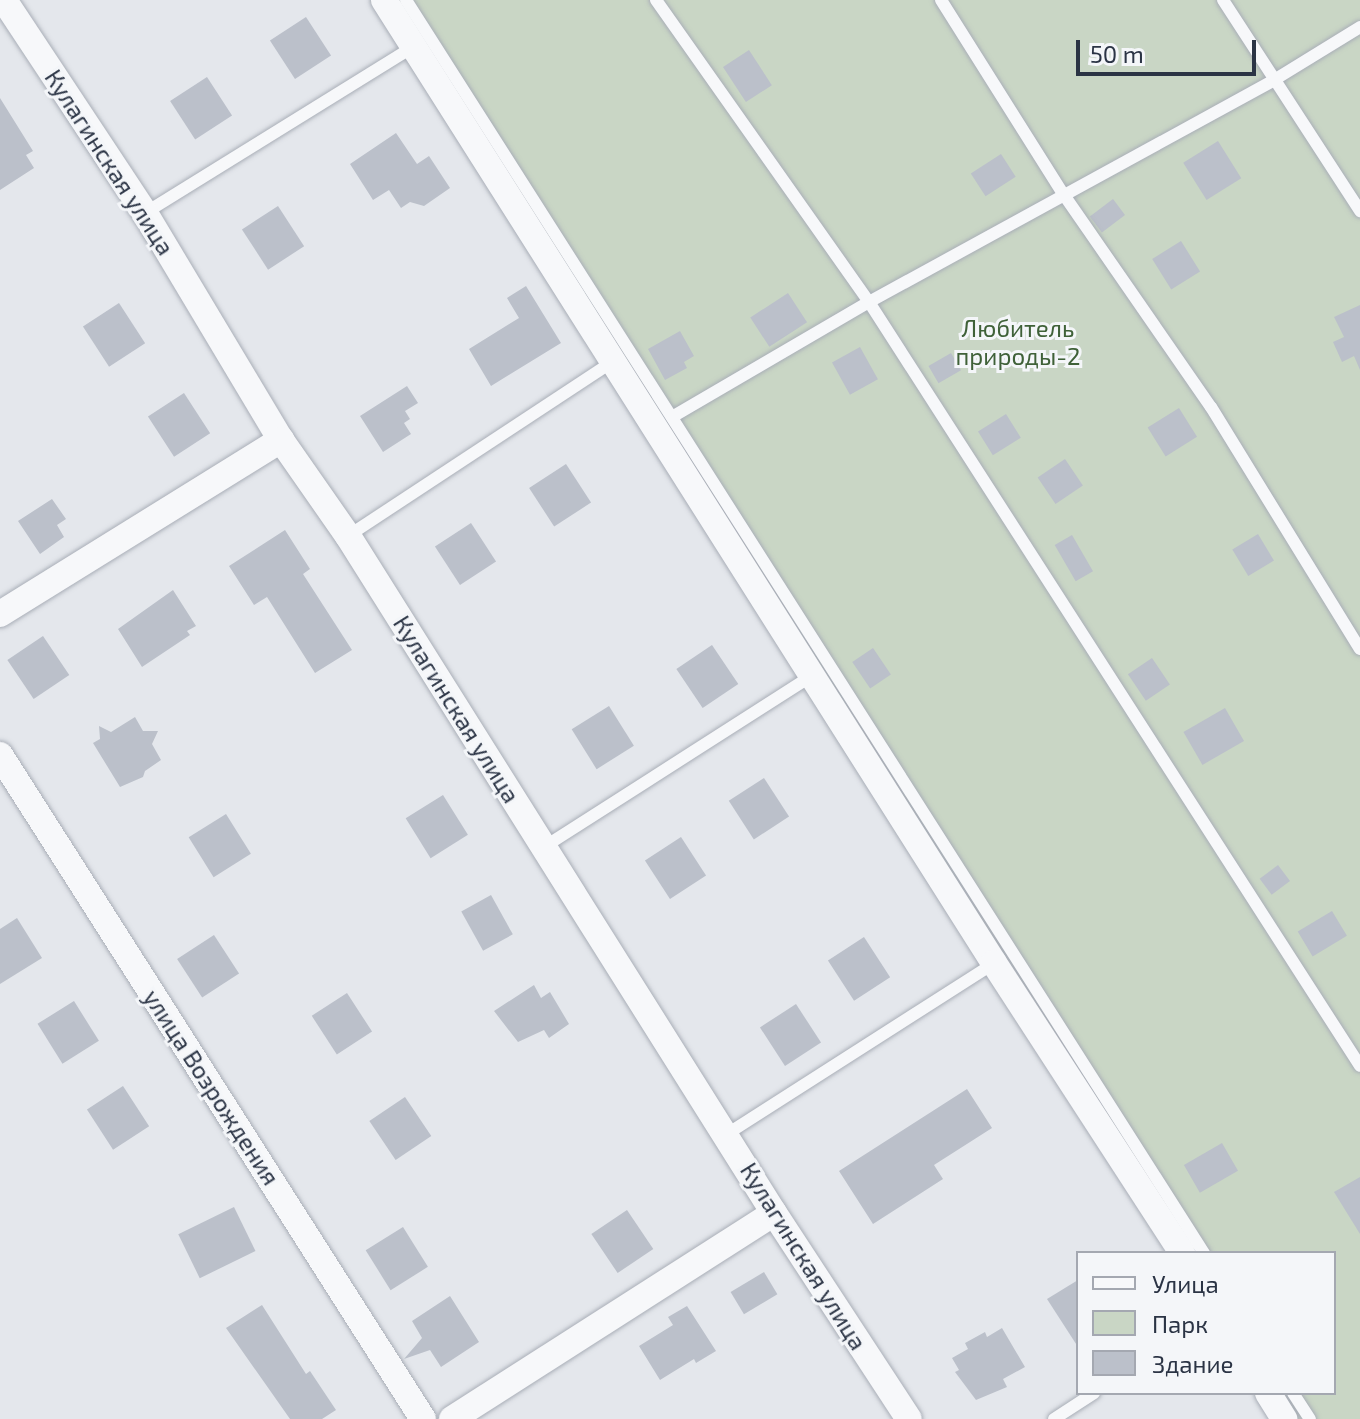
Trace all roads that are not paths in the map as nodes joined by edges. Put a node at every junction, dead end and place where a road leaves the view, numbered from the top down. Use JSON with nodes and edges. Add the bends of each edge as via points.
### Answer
{"nodes":[{"id":1,"x":4,"y":0,"type":"edge"},
{"id":2,"x":384,"y":0,"type":"edge"},
{"id":3,"x":406,"y":0,"type":"edge"},
{"id":4,"x":656,"y":0,"type":"edge"},
{"id":5,"x":941,"y":0,"type":"edge"},
{"id":6,"x":1223,"y":0,"type":"edge"},
{"id":7,"x":1360,"y":27,"type":"edge"},
{"id":8,"x":414,"y":46,"type":"junction"},
{"id":9,"x":1274,"y":80,"type":"junction"},
{"id":10,"x":1064,"y":195,"type":"junction"},
{"id":11,"x":1360,"y":211,"type":"edge"},
{"id":12,"x":145,"y":213,"type":"junction"},
{"id":13,"x":869,"y":302,"type":"junction"},
{"id":14,"x":613,"y":361,"type":"junction"},
{"id":15,"x":672,"y":417,"type":"junction"},
{"id":16,"x":281,"y":440,"type":"junction"},
{"id":17,"x":348,"y":536,"type":"junction"},
{"id":18,"x":0,"y":614,"type":"edge"},
{"id":19,"x":1360,"y":649,"type":"edge"},
{"id":20,"x":813,"y":675,"type":"junction"},
{"id":21,"x":0,"y":755,"type":"edge"},
{"id":22,"x":544,"y":847,"type":"junction"},
{"id":23,"x":994,"y":963,"type":"junction"},
{"id":24,"x":1360,"y":1066,"type":"edge"},
{"id":25,"x":727,"y":1134,"type":"junction"},
{"id":26,"x":774,"y":1213,"type":"junction"},
{"id":27,"x":1181,"y":1251,"type":"edge"},
{"id":28,"x":1203,"y":1251,"type":"edge"},
{"id":29,"x":1091,"y":1395,"type":"edge"},
{"id":30,"x":1269,"y":1395,"type":"edge"},
{"id":31,"x":1294,"y":1395,"type":"edge"},
{"id":32,"x":423,"y":1419,"type":"edge"},
{"id":33,"x":452,"y":1419,"type":"edge"},
{"id":34,"x":909,"y":1419,"type":"edge"},
{"id":35,"x":1054,"y":1419,"type":"edge"},
{"id":36,"x":1284,"y":1419,"type":"edge"},
{"id":37,"x":1310,"y":1419,"type":"edge"}],
"edges":[{"from":1,"to":12,"type":"street","name":"Кулагинская улица"},
{"from":2,"to":8,"type":"street"},
{"from":3,"to":15,"type":"lane"},
{"from":4,"to":13,"type":"lane"},
{"from":5,"to":10,"type":"lane"},
{"from":6,"to":9,"type":"lane"},
{"from":7,"to":9,"type":"lane"},
{"from":8,"to":12,"type":"lane"},
{"from":8,"to":14,"type":"street"},
{"from":9,"to":10,"type":"lane"},
{"from":9,"to":11,"type":"lane"},
{"from":10,"to":13,"type":"lane"},
{"from":10,"to":19,"type":"lane","via":[[1211,407]]},
{"from":12,"to":16,"type":"street","name":"Кулагинская улица"},
{"from":13,"to":15,"type":"lane"},
{"from":13,"to":24,"type":"lane"},
{"from":14,"to":17,"type":"lane"},
{"from":14,"to":20,"type":"street"},
{"from":15,"to":28,"type":"lane"},
{"from":16,"to":17,"type":"street","name":"Кулагинская улица"},
{"from":16,"to":18,"type":"street"},
{"from":17,"to":22,"type":"street","name":"Кулагинская улица"},
{"from":20,"to":22,"type":"lane"},
{"from":20,"to":23,"type":"street"},
{"from":21,"to":32,"type":"street","name":"улица Возрождения"},
{"from":22,"to":25,"type":"street","name":"Кулагинская улица"},
{"from":23,"to":25,"type":"lane"},
{"from":23,"to":27,"type":"street"},
{"from":25,"to":26,"type":"street","name":"Кулагинская улица"},
{"from":26,"to":33,"type":"street"},
{"from":26,"to":34,"type":"street","name":"Кулагинская улица"},
{"from":29,"to":35,"type":"lane"},
{"from":30,"to":36,"type":"street"},
{"from":31,"to":37,"type":"lane"}]}
